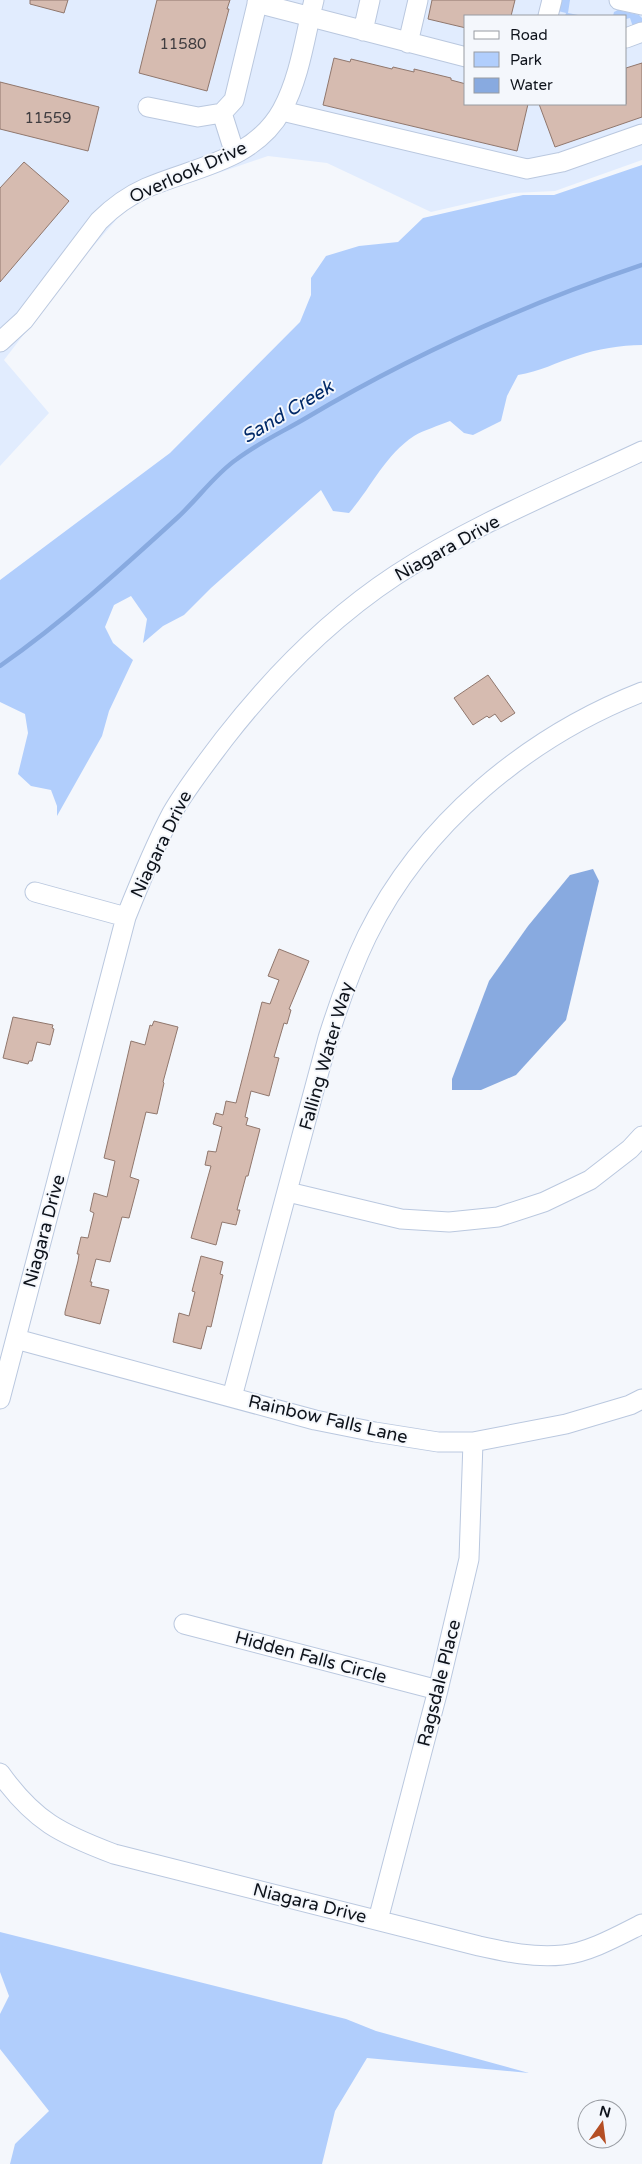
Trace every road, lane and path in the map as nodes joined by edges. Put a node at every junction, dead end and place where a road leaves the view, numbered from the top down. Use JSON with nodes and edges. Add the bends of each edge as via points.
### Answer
{"nodes":[{"id":1,"x":370,"y":0,"type":"edge"},
{"id":2,"x":418,"y":0,"type":"edge"},
{"id":3,"x":552,"y":0,"type":"edge"},
{"id":4,"x":619,"y":0,"type":"edge"},
{"id":5,"x":257,"y":2,"type":"edge"},
{"id":6,"x":642,"y":5,"type":"edge"},
{"id":7,"x":312,"y":9,"type":"edge"},
{"id":8,"x":548,"y":15,"type":"edge"},
{"id":9,"x":363,"y":32,"type":"junction"},
{"id":10,"x":642,"y":32,"type":"edge"},
{"id":11,"x":627,"y":38,"type":"edge"},
{"id":12,"x":408,"y":43,"type":"junction"},
{"id":13,"x":464,"y":57,"type":"edge"},
{"id":14,"x":148,"y":107,"type":"dead end"},
{"id":15,"x":282,"y":111,"type":"junction"},
{"id":16,"x":222,"y":113,"type":"junction"},
{"id":17,"x":642,"y":134,"type":"edge"},
{"id":18,"x":235,"y":154,"type":"junction"},
{"id":19,"x":0,"y":342,"type":"edge"},
{"id":20,"x":642,"y":451,"type":"edge"},
{"id":21,"x":642,"y":692,"type":"edge"},
{"id":22,"x":35,"y":892,"type":"dead end"},
{"id":23,"x":126,"y":917,"type":"junction"},
{"id":24,"x":642,"y":1136,"type":"edge"},
{"id":25,"x":288,"y":1192,"type":"junction"},
{"id":26,"x":16,"y":1339,"type":"junction"},
{"id":27,"x":232,"y":1397,"type":"junction"},
{"id":28,"x":0,"y":1398,"type":"edge"},
{"id":29,"x":642,"y":1400,"type":"edge"},
{"id":30,"x":473,"y":1442,"type":"junction"},
{"id":31,"x":184,"y":1624,"type":"dead end"},
{"id":32,"x":438,"y":1690,"type":"junction"},
{"id":33,"x":0,"y":1773,"type":"edge"},
{"id":34,"x":378,"y":1920,"type":"junction"},
{"id":35,"x":642,"y":1924,"type":"edge"}],
"edges":[{"from":1,"to":9,"type":"street"},
{"from":2,"to":12,"type":"street"},
{"from":3,"to":8,"type":"street"},
{"from":4,"to":6,"type":"street"},
{"from":5,"to":7,"type":"street"},
{"from":5,"to":16,"type":"street","via":[[234,100]]},
{"from":7,"to":9,"type":"street"},
{"from":7,"to":15,"type":"street","name":"Overlook Drive","via":[[292,89]]},
{"from":9,"to":12,"type":"street"},
{"from":10,"to":11,"type":"street"},
{"from":12,"to":13,"type":"street"},
{"from":14,"to":16,"type":"street","via":[[198,117]]},
{"from":15,"to":17,"type":"street","via":[[527,170],[562,162]]},
{"from":15,"to":18,"type":"street","name":"Overlook Drive","via":[[258,140]]},
{"from":16,"to":18,"type":"street"},
{"from":18,"to":19,"type":"street","name":"Overlook Drive","via":[[146,188],[113,207],[24,320]]},
{"from":20,"to":23,"type":"street","name":"Niagara Drive","via":[[456,539],[397,574],[328,626],[251,704],[198,773],[172,813]]},
{"from":21,"to":25,"type":"street","name":"Falling Water Way","via":[[566,729],[510,766],[461,808],[405,874],[368,935],[345,986],[328,1038]]},
{"from":22,"to":23,"type":"street"},
{"from":23,"to":26,"type":"street","name":"Niagara Drive"},
{"from":24,"to":25,"type":"street","via":[[590,1180],[544,1202],[498,1217],[449,1222],[401,1219]]},
{"from":25,"to":27,"type":"street","name":"Falling Water Way"},
{"from":26,"to":27,"type":"street","name":"Rainbow Falls Lane"},
{"from":26,"to":28,"type":"street","name":"Niagara Drive"},
{"from":27,"to":30,"type":"street","name":"Rainbow Falls Lane","via":[[315,1420],[375,1432],[438,1442]]},
{"from":29,"to":30,"type":"street","name":"Rainbow Falls Lane","via":[[566,1424]]},
{"from":30,"to":32,"type":"street","name":"Ragsdale Place","via":[[469,1559]]},
{"from":31,"to":32,"type":"street","name":"Hidden Falls Circle"},
{"from":32,"to":34,"type":"street","name":"Ragsdale Place"},
{"from":33,"to":34,"type":"street","name":"Niagara Drive","via":[[36,1815],[71,1838],[114,1854]]},
{"from":34,"to":35,"type":"street","name":"Niagara Drive","via":[[488,1948],[540,1956],[565,1955],[612,1940]]}]}
